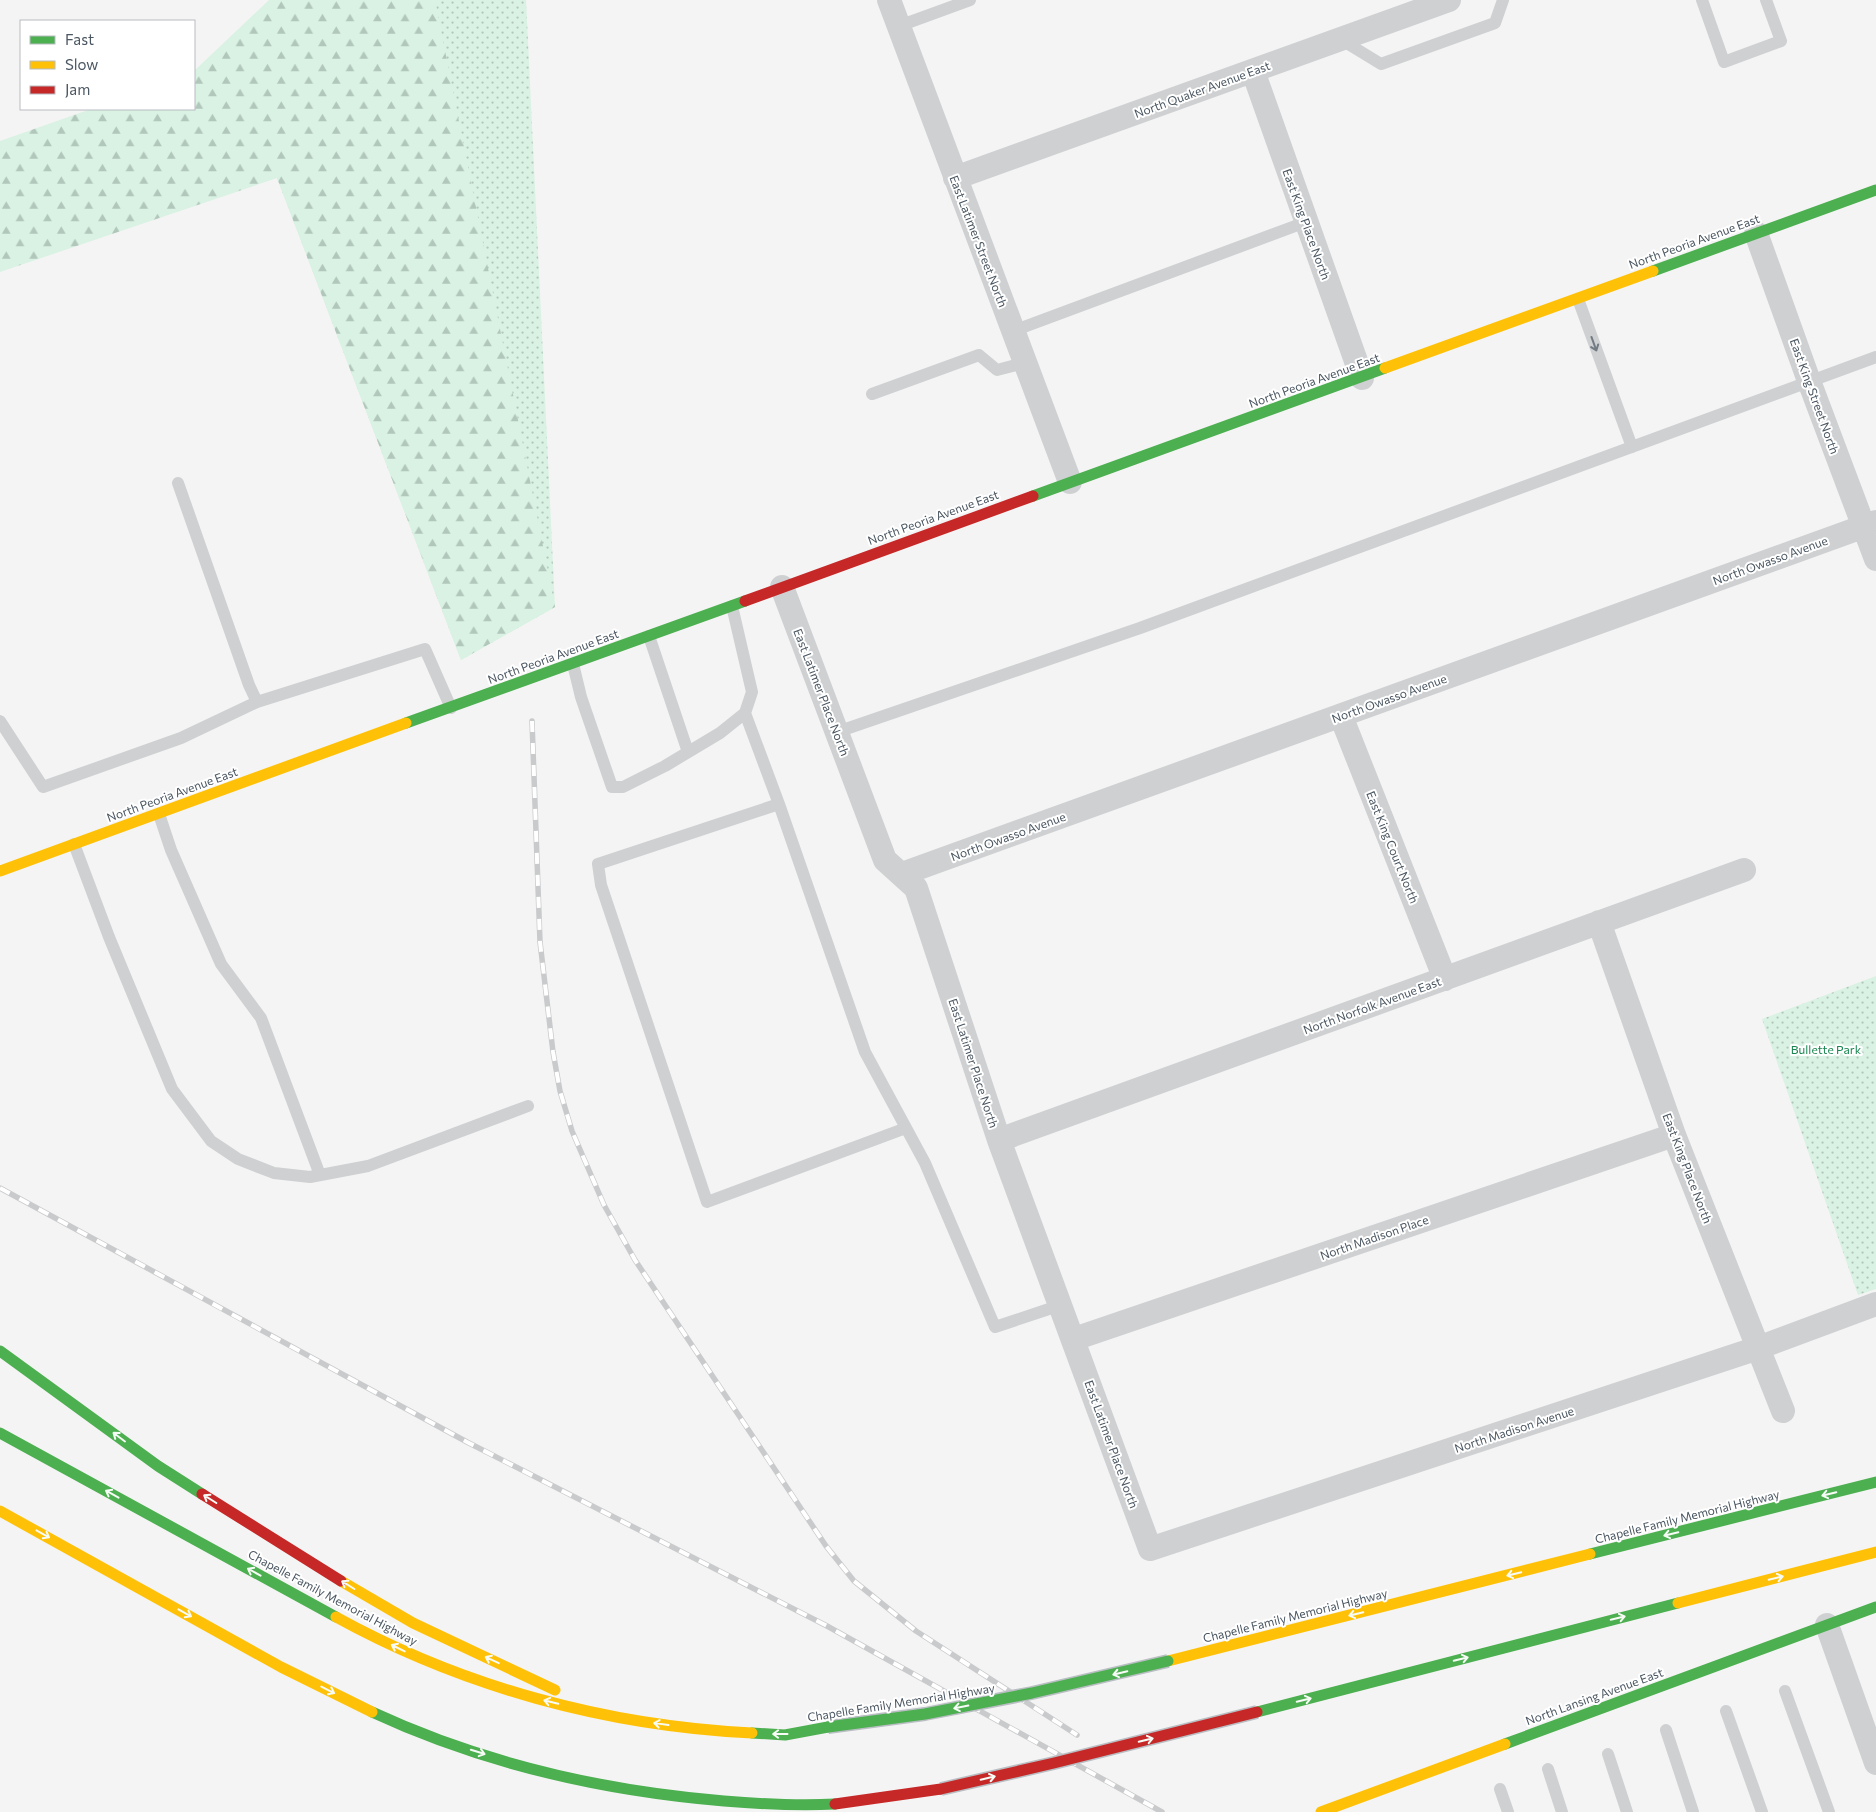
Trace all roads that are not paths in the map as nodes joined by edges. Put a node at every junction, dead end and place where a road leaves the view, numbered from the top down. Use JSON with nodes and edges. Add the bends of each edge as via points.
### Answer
{"nodes":[{"id":1,"x":889,"y":0,"type":"edge"},
{"id":2,"x":970,"y":0,"type":"edge"},
{"id":3,"x":1449,"y":0,"type":"edge"},
{"id":4,"x":1503,"y":0,"type":"edge"},
{"id":5,"x":1702,"y":0,"type":"edge"},
{"id":6,"x":1766,"y":0,"type":"edge"},
{"id":7,"x":899,"y":26,"type":"junction"},
{"id":8,"x":1340,"y":39,"type":"junction"},
{"id":9,"x":1253,"y":71,"type":"junction"},
{"id":10,"x":955,"y":178,"type":"junction"},
{"id":11,"x":1876,"y":190,"type":"edge"},
{"id":12,"x":1306,"y":222,"type":"junction"},
{"id":13,"x":1756,"y":232,"type":"junction"},
{"id":14,"x":1578,"y":299,"type":"junction"},
{"id":15,"x":1013,"y":331,"type":"junction"},
{"id":16,"x":1876,"y":357,"type":"edge"},
{"id":17,"x":1024,"y":363,"type":"junction"},
{"id":18,"x":1362,"y":378,"type":"junction"},
{"id":19,"x":1809,"y":381,"type":"junction"},
{"id":20,"x":872,"y":394,"type":"dead end"},
{"id":21,"x":1632,"y":447,"type":"junction"},
{"id":22,"x":1070,"y":482,"type":"junction"},
{"id":23,"x":178,"y":483,"type":"dead end"},
{"id":24,"x":1870,"y":524,"type":"edge"},
{"id":25,"x":1876,"y":560,"type":"edge"},
{"id":26,"x":782,"y":587,"type":"junction"},
{"id":27,"x":732,"y":606,"type":"junction"},
{"id":28,"x":649,"y":636,"type":"junction"},
{"id":29,"x":573,"y":664,"type":"junction"},
{"id":30,"x":257,"y":702,"type":"junction"},
{"id":31,"x":451,"y":708,"type":"junction"},
{"id":32,"x":745,"y":713,"type":"junction"},
{"id":33,"x":1341,"y":716,"type":"junction"},
{"id":34,"x":0,"y":721,"type":"edge"},
{"id":35,"x":838,"y":732,"type":"junction"},
{"id":36,"x":688,"y":752,"type":"junction"},
{"id":37,"x":779,"y":804,"type":"junction"},
{"id":38,"x":159,"y":814,"type":"junction"},
{"id":39,"x":74,"y":844,"type":"junction"},
{"id":40,"x":1744,"y":870,"type":"dead end"},
{"id":41,"x":0,"y":871,"type":"edge"},
{"id":42,"x":902,"y":874,"type":"junction"},
{"id":43,"x":1598,"y":922,"type":"junction"},
{"id":44,"x":1445,"y":979,"type":"junction"},
{"id":45,"x":528,"y":1106,"type":"dead end"},
{"id":46,"x":906,"y":1128,"type":"junction"},
{"id":47,"x":1674,"y":1135,"type":"junction"},
{"id":48,"x":999,"y":1140,"type":"junction"},
{"id":49,"x":320,"y":1175,"type":"junction"},
{"id":50,"x":1876,"y":1304,"type":"edge"},
{"id":51,"x":1061,"y":1305,"type":"junction"},
{"id":52,"x":1074,"y":1339,"type":"junction"},
{"id":53,"x":1758,"y":1348,"type":"junction"},
{"id":54,"x":0,"y":1351,"type":"edge"},
{"id":55,"x":1783,"y":1411,"type":"dead end"},
{"id":56,"x":0,"y":1433,"type":"edge"},
{"id":57,"x":1876,"y":1482,"type":"edge"},
{"id":58,"x":0,"y":1511,"type":"edge"},
{"id":59,"x":1150,"y":1549,"type":"joint"},
{"id":60,"x":1876,"y":1552,"type":"edge"},
{"id":61,"x":1876,"y":1607,"type":"edge"},
{"id":62,"x":1827,"y":1624,"type":"junction"},
{"id":63,"x":1785,"y":1690,"type":"dead end"},
{"id":64,"x":1726,"y":1711,"type":"dead end"},
{"id":65,"x":615,"y":1718,"type":"junction"},
{"id":66,"x":1666,"y":1730,"type":"dead end"},
{"id":67,"x":1608,"y":1754,"type":"dead end"},
{"id":68,"x":1876,"y":1762,"type":"edge"},
{"id":69,"x":1548,"y":1769,"type":"dead end"},
{"id":70,"x":1500,"y":1789,"type":"dead end"},
{"id":71,"x":1321,"y":1812,"type":"edge"},
{"id":72,"x":1508,"y":1812,"type":"edge"},
{"id":73,"x":1562,"y":1812,"type":"edge"},
{"id":74,"x":1627,"y":1812,"type":"edge"},
{"id":75,"x":1694,"y":1812,"type":"edge"},
{"id":76,"x":1762,"y":1812,"type":"edge"},
{"id":77,"x":1828,"y":1812,"type":"edge"}],
"edges":[{"from":1,"to":7,"type":"street","name":"East Latimer Street North"},
{"from":2,"to":7,"type":"lane"},
{"from":3,"to":8,"type":"street","name":"North Quaker Avenue East"},
{"from":4,"to":8,"type":"lane","via":[[1495,23],[1381,64]]},
{"from":5,"to":6,"type":"lane","via":[[1724,62],[1781,41]]},
{"from":7,"to":10,"type":"street","name":"East Latimer Street North"},
{"from":8,"to":9,"type":"street","name":"North Quaker Avenue East"},
{"from":9,"to":10,"type":"street","name":"North Quaker Avenue East"},
{"from":9,"to":12,"type":"street","name":"East King Place North"},
{"from":10,"to":15,"type":"street","name":"East Latimer Street North"},
{"from":11,"to":13,"type":"main road","name":"North Peoria Avenue East"},
{"from":12,"to":15,"type":"lane"},
{"from":12,"to":18,"type":"street","name":"East King Place North"},
{"from":13,"to":14,"type":"main road","name":"North Peoria Avenue East"},
{"from":13,"to":19,"type":"street","name":"East King Street North"},
{"from":14,"to":18,"type":"main road","name":"North Peoria Avenue East"},
{"from":14,"to":21,"type":"lane","one_way":true},
{"from":15,"to":17,"type":"street","name":"East Latimer Street North"},
{"from":16,"to":19,"type":"lane"},
{"from":17,"to":20,"type":"lane","via":[[997,370],[979,355]]},
{"from":17,"to":22,"type":"street","name":"East Latimer Street North"},
{"from":18,"to":22,"type":"main road","name":"North Peoria Avenue East"},
{"from":19,"to":21,"type":"lane"},
{"from":19,"to":24,"type":"street","name":"East King Street North"},
{"from":21,"to":35,"type":"lane","via":[[1140,628]]},
{"from":22,"to":26,"type":"main road","name":"North Peoria Avenue East"},
{"from":23,"to":30,"type":"lane"},
{"from":24,"to":25,"type":"street","name":"East King Street North"},
{"from":24,"to":33,"type":"street","name":"North Owasso Avenue"},
{"from":26,"to":27,"type":"main road","name":"North Peoria Avenue East"},
{"from":26,"to":35,"type":"street","name":"East Latimer Place North"},
{"from":27,"to":28,"type":"main road","name":"North Peoria Avenue East"},
{"from":27,"to":32,"type":"lane","via":[[752,692]]},
{"from":28,"to":29,"type":"main road","name":"North Peoria Avenue East"},
{"from":28,"to":36,"type":"lane"},
{"from":29,"to":31,"type":"main road","name":"North Peoria Avenue East"},
{"from":29,"to":36,"type":"lane","via":[[612,787],[623,787]]},
{"from":30,"to":31,"type":"lane","via":[[425,649]]},
{"from":30,"to":34,"type":"lane","via":[[181,738],[43,788]]},
{"from":31,"to":38,"type":"main road","name":"North Peoria Avenue East"},
{"from":32,"to":36,"type":"lane"},
{"from":32,"to":37,"type":"lane"},
{"from":33,"to":42,"type":"street","name":"North Owasso Avenue"},
{"from":33,"to":44,"type":"street","name":"East King Court North"},
{"from":35,"to":42,"type":"street","name":"East Latimer Place North","via":[[885,860]]},
{"from":37,"to":46,"type":"lane","via":[[866,1052]]},
{"from":37,"to":46,"type":"lane","via":[[598,864],[601,885],[707,1202]]},
{"from":38,"to":39,"type":"main road","name":"North Peoria Avenue East"},
{"from":38,"to":49,"type":"lane","via":[[171,850],[221,964],[260,1018]]},
{"from":39,"to":41,"type":"main road","name":"North Peoria Avenue East"},
{"from":39,"to":49,"type":"lane","via":[[172,1089],[211,1141],[238,1159],[274,1173]]},
{"from":40,"to":43,"type":"street","name":"North Norfolk Avenue East"},
{"from":42,"to":48,"type":"street","name":"East Latimer Place North","via":[[916,888]]},
{"from":43,"to":44,"type":"street","name":"North Norfolk Avenue East"},
{"from":43,"to":47,"type":"street","name":"East King Place North"},
{"from":44,"to":48,"type":"street","name":"North Norfolk Avenue East"},
{"from":45,"to":49,"type":"lane","via":[[368,1166]]},
{"from":46,"to":51,"type":"lane","via":[[925,1163],[996,1327]]},
{"from":47,"to":52,"type":"street","name":"North Madison Place"},
{"from":47,"to":53,"type":"street","name":"East King Place North"},
{"from":48,"to":51,"type":"street","name":"East Latimer Place North"},
{"from":50,"to":53,"type":"street","name":"North Madison Avenue"},
{"from":51,"to":52,"type":"street","name":"East Latimer Place North"},
{"from":52,"to":59,"type":"street","name":"East Latimer Place North"},
{"from":53,"to":55,"type":"street","name":"East King Place North"},
{"from":53,"to":59,"type":"street","name":"North Madison Avenue"},
{"from":65,"to":54,"type":"main road","one_way":true,"via":[[413,1622],[353,1589],[158,1466]]},
{"from":65,"to":56,"type":"main road","name":"Chapelle Family Memorial Highway","one_way":true,"via":[[540,1700],[476,1680],[413,1655],[346,1623]]},
{"from":57,"to":65,"type":"main road","name":"Chapelle Family Memorial Highway","one_way":true,"bridge":true,"via":[[1168,1662],[926,1714],[784,1735],[707,1730]]},
{"from":58,"to":60,"type":"main road","one_way":true,"bridge":true,"via":[[262,1657],[401,1725],[476,1752],[616,1788],[693,1799],[766,1804],[834,1804],[941,1789],[1257,1712]]},
{"from":61,"to":62,"type":"main road","name":"North Lansing Avenue East"},
{"from":62,"to":68,"type":"street"},
{"from":62,"to":71,"type":"main road","name":"North Lansing Avenue East"},
{"from":63,"to":77,"type":"lane"},
{"from":64,"to":76,"type":"lane"},
{"from":66,"to":75,"type":"lane"},
{"from":67,"to":74,"type":"lane"},
{"from":69,"to":73,"type":"lane"},
{"from":70,"to":72,"type":"lane"}]}
